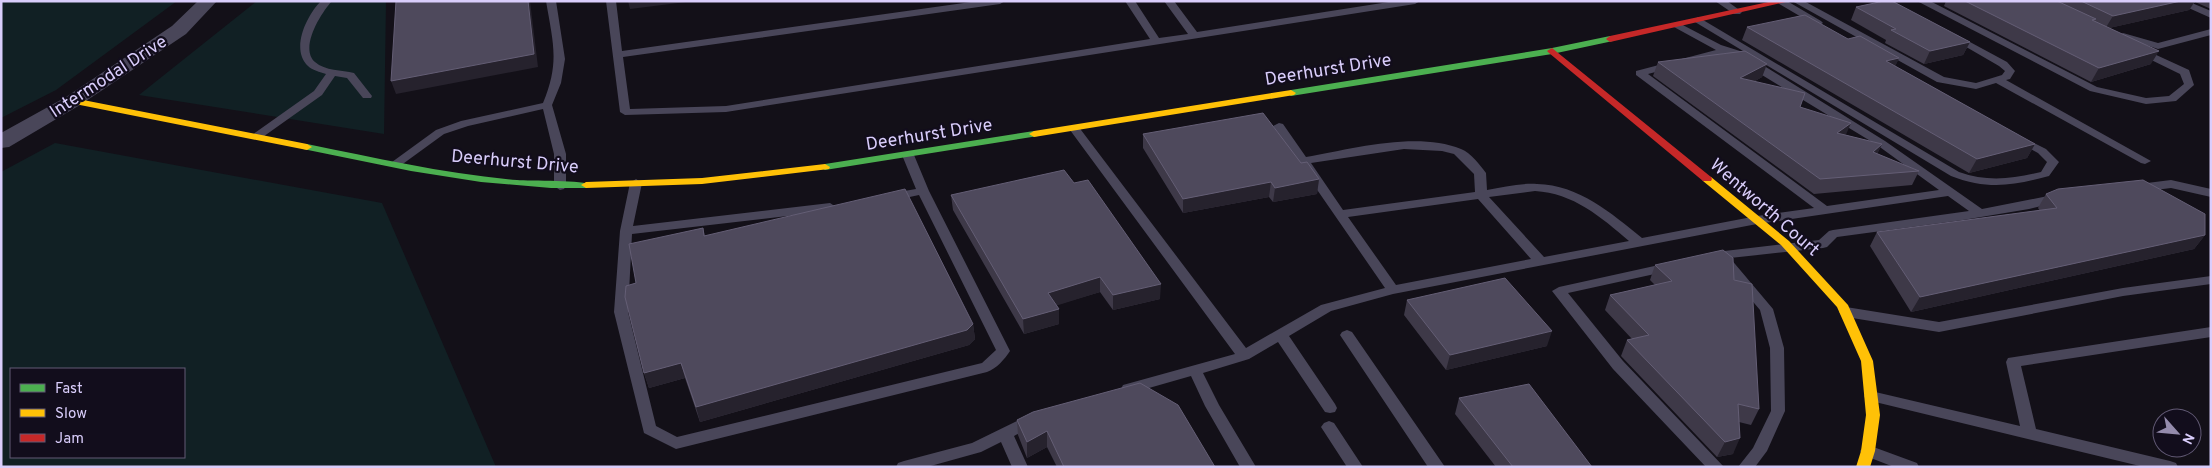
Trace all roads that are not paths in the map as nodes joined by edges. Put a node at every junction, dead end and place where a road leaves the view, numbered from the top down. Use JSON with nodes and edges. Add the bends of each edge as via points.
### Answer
{"nodes":[{"id":1,"x":208,"y":1,"type":"edge"},
{"id":2,"x":551,"y":1,"type":"edge"},
{"id":3,"x":611,"y":1,"type":"edge"},
{"id":4,"x":1000,"y":1,"type":"edge"},
{"id":5,"x":1130,"y":1,"type":"edge"},
{"id":6,"x":1170,"y":1,"type":"edge"},
{"id":7,"x":1415,"y":1,"type":"edge"},
{"id":8,"x":1720,"y":1,"type":"edge"},
{"id":9,"x":1797,"y":1,"type":"edge"},
{"id":10,"x":2178,"y":1,"type":"edge"},
{"id":11,"x":323,"y":2,"type":"edge"},
{"id":12,"x":1784,"y":2,"type":"edge"},
{"id":13,"x":1928,"y":2,"type":"edge"},
{"id":14,"x":1737,"y":12,"type":"junction"},
{"id":15,"x":2211,"y":15,"type":"edge"},
{"id":16,"x":1698,"y":20,"type":"junction"},
{"id":17,"x":1677,"y":25,"type":"junction"},
{"id":18,"x":2209,"y":32,"type":"dead end"},
{"id":19,"x":1945,"y":33,"type":"edge"},
{"id":20,"x":1194,"y":36,"type":"junction"},
{"id":21,"x":1157,"y":42,"type":"junction"},
{"id":22,"x":1727,"y":50,"type":"junction"},
{"id":23,"x":1552,"y":51,"type":"junction"},
{"id":24,"x":619,"y":56,"type":"junction"},
{"id":25,"x":332,"y":73,"type":"junction"},
{"id":26,"x":1998,"y":80,"type":"junction"},
{"id":27,"x":1924,"y":84,"type":"edge"},
{"id":28,"x":367,"y":96,"type":"dead end"},
{"id":29,"x":73,"y":101,"type":"junction"},
{"id":30,"x":547,"y":105,"type":"junction"},
{"id":31,"x":1279,"y":126,"type":"dead end"},
{"id":32,"x":1074,"y":128,"type":"junction"},
{"id":33,"x":2008,"y":132,"type":"edge"},
{"id":34,"x":256,"y":137,"type":"junction"},
{"id":35,"x":1,"y":142,"type":"edge"},
{"id":36,"x":908,"y":155,"type":"junction"},
{"id":37,"x":1303,"y":161,"type":"junction"},
{"id":38,"x":2145,"y":161,"type":"dead end"},
{"id":39,"x":396,"y":164,"type":"junction"},
{"id":40,"x":636,"y":183,"type":"junction"},
{"id":41,"x":560,"y":186,"type":"junction"},
{"id":42,"x":2124,"y":190,"type":"edge"},
{"id":43,"x":923,"y":191,"type":"junction"},
{"id":44,"x":1950,"y":192,"type":"junction"},
{"id":45,"x":2211,"y":193,"type":"edge"},
{"id":46,"x":1481,"y":195,"type":"junction"},
{"id":47,"x":2067,"y":197,"type":"edge"},
{"id":48,"x":877,"y":199,"type":"edge"},
{"id":49,"x":840,"y":206,"type":"edge"},
{"id":50,"x":1824,"y":210,"type":"junction"},
{"id":51,"x":1980,"y":213,"type":"junction"},
{"id":52,"x":1340,"y":214,"type":"junction"},
{"id":53,"x":1757,"y":220,"type":"junction"},
{"id":54,"x":626,"y":231,"type":"junction"},
{"id":55,"x":1639,"y":242,"type":"junction"},
{"id":56,"x":1789,"y":248,"type":"junction"},
{"id":57,"x":1540,"y":261,"type":"junction"},
{"id":58,"x":1683,"y":264,"type":"edge"},
{"id":59,"x":2211,"y":280,"type":"edge"},
{"id":60,"x":1393,"y":290,"type":"junction"},
{"id":61,"x":1846,"y":312,"type":"junction"},
{"id":62,"x":2211,"y":332,"type":"edge"},
{"id":63,"x":1280,"y":334,"type":"junction"},
{"id":64,"x":1347,"y":335,"type":"dead end"},
{"id":65,"x":1244,"y":356,"type":"junction"},
{"id":66,"x":1195,"y":370,"type":"junction"},
{"id":67,"x":1118,"y":392,"type":"edge"},
{"id":68,"x":1871,"y":396,"type":"junction"},
{"id":69,"x":1330,"y":408,"type":"dead end"},
{"id":70,"x":1045,"y":414,"type":"edge"},
{"id":71,"x":1329,"y":427,"type":"dead end"},
{"id":72,"x":1005,"y":433,"type":"junction"},
{"id":73,"x":2029,"y":434,"type":"junction"},
{"id":74,"x":1868,"y":451,"type":"junction"},
{"id":75,"x":906,"y":467,"type":"edge"},
{"id":76,"x":1020,"y":467,"type":"edge"},
{"id":77,"x":1248,"y":467,"type":"edge"},
{"id":78,"x":1354,"y":467,"type":"edge"},
{"id":79,"x":1437,"y":467,"type":"edge"},
{"id":80,"x":1716,"y":467,"type":"edge"},
{"id":81,"x":1746,"y":467,"type":"edge"},
{"id":82,"x":1863,"y":467,"type":"edge"},
{"id":83,"x":1911,"y":467,"type":"edge"},
{"id":84,"x":2170,"y":467,"type":"edge"}],
"edges":[{"from":1,"to":29,"type":"street","name":"Intermodal Drive","via":[[179,30]]},
{"from":2,"to":30,"type":"lane","via":[[560,59],[556,83]]},
{"from":3,"to":24,"type":"lane"},
{"from":4,"to":24,"type":"lane"},
{"from":5,"to":21,"type":"lane"},
{"from":6,"to":20,"type":"lane"},
{"from":7,"to":20,"type":"lane"},
{"from":8,"to":14,"type":"lane"},
{"from":9,"to":26,"type":"lane","via":[[1942,80],[1976,86]]},
{"from":10,"to":15,"type":"lane"},
{"from":11,"to":25,"type":"lane","via":[[308,28],[306,54],[312,65]]},
{"from":12,"to":14,"type":"street","name":"Deerhurst Drive"},
{"from":12,"to":27,"type":"lane"},
{"from":13,"to":18,"type":"lane","via":[[2094,89],[2146,101],[2172,99],[2189,85],[2185,72],[2110,33],[2158,46]]},
{"from":14,"to":16,"type":"street","name":"Deerhurst Drive"},
{"from":16,"to":17,"type":"street","name":"Deerhurst Drive"},
{"from":16,"to":33,"type":"lane","via":[[1970,180],[2009,183],[2044,174],[2051,166],[2053,162],[2042,151]]},
{"from":17,"to":22,"type":"lane"},
{"from":17,"to":23,"type":"street","name":"Deerhurst Drive"},
{"from":19,"to":26,"type":"lane","via":[[2003,64],[2010,71]]},
{"from":20,"to":21,"type":"lane"},
{"from":21,"to":24,"type":"lane","via":[[726,109],[625,112]]},
{"from":22,"to":44,"type":"lane","via":[[1881,144]]},
{"from":22,"to":50,"type":"lane","via":[[1640,73]]},
{"from":23,"to":32,"type":"street","name":"Deerhurst Drive"},
{"from":23,"to":53,"type":"street","name":"Wentworth Court"},
{"from":25,"to":28,"type":"lane","via":[[350,75]]},
{"from":25,"to":34,"type":"lane","via":[[318,93]]},
{"from":26,"to":38,"type":"lane"},
{"from":29,"to":34,"type":"street","name":"Deerhurst Drive"},
{"from":29,"to":35,"type":"street","name":"Intermodal Drive"},
{"from":30,"to":39,"type":"lane","via":[[465,123],[440,132]]},
{"from":30,"to":41,"type":"lane","via":[[560,154]]},
{"from":31,"to":37,"type":"lane"},
{"from":32,"to":36,"type":"street","name":"Deerhurst Drive"},
{"from":32,"to":65,"type":"lane"},
{"from":34,"to":39,"type":"street","name":"Deerhurst Drive"},
{"from":36,"to":40,"type":"street","name":"Deerhurst Drive","via":[[702,181]]},
{"from":36,"to":43,"type":"lane"},
{"from":37,"to":46,"type":"lane","via":[[1419,144],[1440,146],[1459,152],[1480,173]]},
{"from":37,"to":52,"type":"lane"},
{"from":39,"to":41,"type":"street","name":"Deerhurst Drive"},
{"from":40,"to":41,"type":"street","name":"Deerhurst Drive"},
{"from":40,"to":54,"type":"lane"},
{"from":42,"to":45,"type":"lane","via":[[2171,184]]},
{"from":43,"to":48,"type":"lane"},
{"from":43,"to":54,"type":"lane","via":[[1003,351],[987,367],[676,443],[649,429],[629,348],[621,312]]},
{"from":44,"to":50,"type":"lane"},
{"from":44,"to":51,"type":"lane"},
{"from":46,"to":52,"type":"lane"},
{"from":46,"to":55,"type":"lane","via":[[1536,187],[1552,189],[1586,200]]},
{"from":46,"to":57,"type":"lane"},
{"from":47,"to":51,"type":"lane"},
{"from":49,"to":54,"type":"lane"},
{"from":50,"to":53,"type":"lane"},
{"from":51,"to":56,"type":"lane","via":[[1833,234],[1824,244]]},
{"from":52,"to":60,"type":"lane"},
{"from":53,"to":55,"type":"lane"},
{"from":53,"to":56,"type":"street","name":"Wentworth Court"},
{"from":55,"to":57,"type":"lane"},
{"from":56,"to":61,"type":"street","name":"Wentworth Court"},
{"from":56,"to":81,"type":"lane","via":[[1717,256],[1766,309],[1778,348],[1778,411],[1759,451]]},
{"from":57,"to":60,"type":"lane"},
{"from":58,"to":80,"type":"lane","via":[[1559,291],[1618,365]]},
{"from":59,"to":61,"type":"lane","via":[[2123,292],[1940,327]]},
{"from":60,"to":63,"type":"lane","via":[[1326,308]]},
{"from":61,"to":68,"type":"street","name":"Wentworth Court","via":[[1867,361]]},
{"from":62,"to":73,"type":"lane","via":[[2013,362]]},
{"from":63,"to":65,"type":"lane"},
{"from":63,"to":69,"type":"lane"},
{"from":64,"to":79,"type":"lane"},
{"from":65,"to":66,"type":"lane"},
{"from":66,"to":67,"type":"lane"},
{"from":66,"to":77,"type":"lane"},
{"from":68,"to":73,"type":"lane"},
{"from":68,"to":74,"type":"street","name":"Wentworth Court","via":[[1873,415]]},
{"from":70,"to":72,"type":"lane"},
{"from":71,"to":78,"type":"lane"},
{"from":72,"to":75,"type":"lane","via":[[976,448]]},
{"from":72,"to":76,"type":"lane"},
{"from":73,"to":84,"type":"lane"},
{"from":74,"to":82,"type":"street","name":"Wentworth Court"},
{"from":74,"to":83,"type":"lane"}]}
